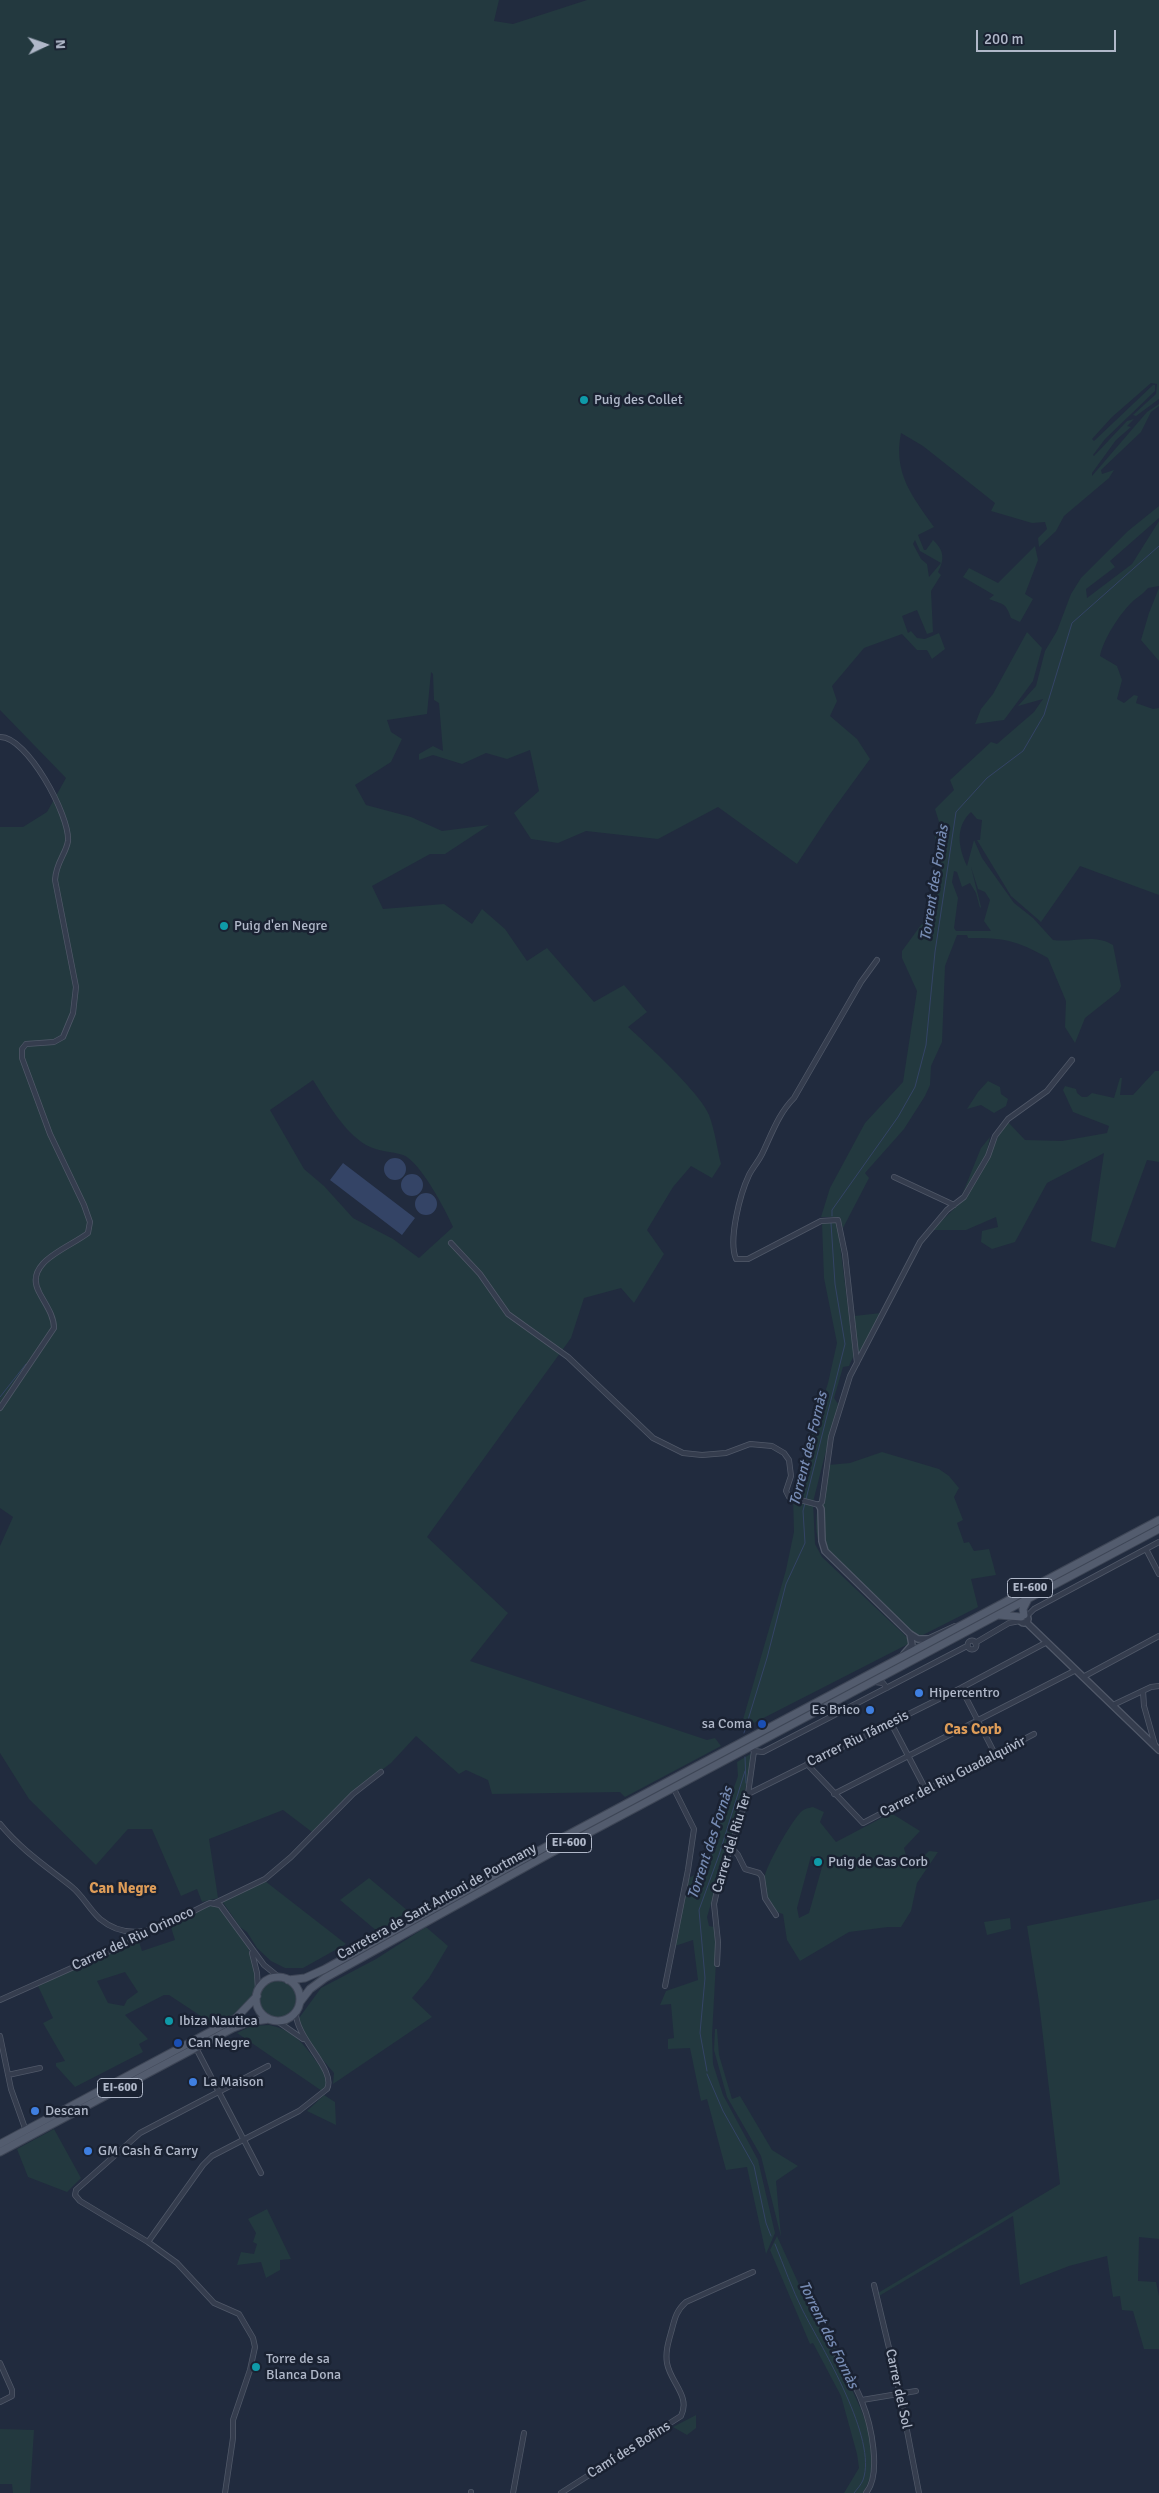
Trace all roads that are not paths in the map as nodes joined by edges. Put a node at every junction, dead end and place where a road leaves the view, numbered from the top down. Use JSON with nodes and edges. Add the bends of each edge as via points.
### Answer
{"nodes":[{"id":1,"x":0,"y":738,"type":"edge"},
{"id":2,"x":877,"y":960,"type":"dead end"},
{"id":3,"x":1072,"y":1060,"type":"dead end"},
{"id":4,"x":894,"y":1177,"type":"dead end"},
{"id":5,"x":954,"y":1205,"type":"junction"},
{"id":6,"x":451,"y":1242,"type":"dead end"},
{"id":7,"x":857,"y":1364,"type":"junction"},
{"id":8,"x":0,"y":1408,"type":"edge"},
{"id":9,"x":816,"y":1504,"type":"junction"},
{"id":10,"x":1159,"y":1520,"type":"edge"},
{"id":11,"x":1159,"y":1529,"type":"edge"},
{"id":12,"x":1159,"y":1542,"type":"edge"},
{"id":13,"x":1146,"y":1549,"type":"junction"},
{"id":14,"x":1159,"y":1574,"type":"edge"},
{"id":15,"x":1028,"y":1598,"type":"junction"},
{"id":16,"x":996,"y":1616,"type":"junction"},
{"id":17,"x":1024,"y":1618,"type":"junction"},
{"id":18,"x":963,"y":1624,"type":"junction"},
{"id":19,"x":910,"y":1634,"type":"junction"},
{"id":20,"x":1159,"y":1636,"type":"edge"},
{"id":21,"x":927,"y":1639,"type":"joint"},
{"id":22,"x":1047,"y":1642,"type":"junction"},
{"id":23,"x":902,"y":1656,"type":"junction"},
{"id":24,"x":1076,"y":1670,"type":"junction"},
{"id":25,"x":1083,"y":1677,"type":"junction"},
{"id":26,"x":871,"y":1682,"type":"junction"},
{"id":27,"x":1159,"y":1686,"type":"edge"},
{"id":28,"x":887,"y":1688,"type":"junction"},
{"id":29,"x":962,"y":1688,"type":"junction"},
{"id":30,"x":1143,"y":1691,"type":"junction"},
{"id":31,"x":1113,"y":1705,"type":"junction"},
{"id":32,"x":978,"y":1721,"type":"junction"},
{"id":33,"x":891,"y":1723,"type":"junction"},
{"id":34,"x":1034,"y":1734,"type":"dead end"},
{"id":35,"x":1157,"y":1747,"type":"edge"},
{"id":36,"x":752,"y":1749,"type":"junction"},
{"id":37,"x":995,"y":1754,"type":"junction"},
{"id":38,"x":908,"y":1757,"type":"junction"},
{"id":39,"x":807,"y":1764,"type":"junction"},
{"id":40,"x":381,"y":1772,"type":"dead end"},
{"id":41,"x":673,"y":1787,"type":"junction"},
{"id":42,"x":926,"y":1790,"type":"junction"},
{"id":43,"x":748,"y":1794,"type":"junction"},
{"id":44,"x":834,"y":1794,"type":"junction"},
{"id":45,"x":0,"y":1824,"type":"edge"},
{"id":46,"x":732,"y":1848,"type":"junction"},
{"id":47,"x":215,"y":1903,"type":"junction"},
{"id":48,"x":776,"y":1915,"type":"dead end"},
{"id":49,"x":140,"y":1933,"type":"junction"},
{"id":50,"x":250,"y":1946,"type":"junction"},
{"id":51,"x":717,"y":1964,"type":"dead end"},
{"id":52,"x":284,"y":1979,"type":"junction"},
{"id":53,"x":665,"y":1986,"type":"dead end"},
{"id":54,"x":258,"y":1993,"type":"junction"},
{"id":55,"x":0,"y":2000,"type":"edge"},
{"id":56,"x":300,"y":2002,"type":"junction"},
{"id":57,"x":296,"y":2012,"type":"junction"},
{"id":58,"x":269,"y":2019,"type":"junction"},
{"id":59,"x":277,"y":2021,"type":"junction"},
{"id":60,"x":0,"y":2036,"type":"edge"},
{"id":61,"x":305,"y":2041,"type":"junction"},
{"id":62,"x":196,"y":2048,"type":"junction"},
{"id":63,"x":268,"y":2066,"type":"dead end"},
{"id":64,"x":40,"y":2068,"type":"dead end"},
{"id":65,"x":8,"y":2075,"type":"junction"},
{"id":66,"x":218,"y":2091,"type":"junction"},
{"id":67,"x":26,"y":2130,"type":"junction"},
{"id":68,"x":244,"y":2140,"type":"junction"},
{"id":69,"x":0,"y":2144,"type":"edge"},
{"id":70,"x":0,"y":2152,"type":"edge"},
{"id":71,"x":261,"y":2173,"type":"dead end"},
{"id":72,"x":148,"y":2242,"type":"junction"},
{"id":73,"x":753,"y":2272,"type":"dead end"},
{"id":74,"x":874,"y":2286,"type":"dead end"},
{"id":75,"x":836,"y":2354,"type":"dead end"},
{"id":76,"x":0,"y":2363,"type":"edge"},
{"id":77,"x":916,"y":2392,"type":"dead end"},
{"id":78,"x":900,"y":2394,"type":"junction"},
{"id":79,"x":862,"y":2400,"type":"junction"},
{"id":80,"x":0,"y":2402,"type":"edge"},
{"id":81,"x":524,"y":2433,"type":"dead end"},
{"id":82,"x":225,"y":2493,"type":"edge"},
{"id":83,"x":513,"y":2493,"type":"edge"},
{"id":84,"x":561,"y":2493,"type":"edge"},
{"id":85,"x":866,"y":2493,"type":"edge"},
{"id":86,"x":919,"y":2493,"type":"edge"}],
"edges":[{"from":1,"to":8,"type":"street","via":[[7,737],[26,752],[46,781],[66,827],[68,841],[56,867],[55,880],[76,987],[73,1013],[63,1037],[54,1042],[26,1044],[22,1058],[50,1134],[90,1222],[88,1233],[42,1264],[35,1276],[35,1284],[54,1321],[54,1328]]},
{"from":2,"to":7,"type":"street","via":[[794,1098],[784,1108],[748,1176],[732,1233],[734,1254],[741,1260],[821,1221],[838,1220]]},
{"from":3,"to":5,"type":"street","via":[[1048,1091],[1008,1119],[995,1136],[973,1183]]},
{"from":4,"to":5,"type":"street"},
{"from":5,"to":7,"type":"street","via":[[920,1242]]},
{"from":6,"to":9,"type":"street","via":[[480,1274],[508,1314],[568,1357],[653,1438],[693,1455],[716,1454],[750,1444],[772,1446],[789,1460],[791,1476],[786,1491],[791,1498]]},
{"from":7,"to":9,"type":"street","via":[[850,1376],[831,1438],[822,1502]]},
{"from":9,"to":19,"type":"street","via":[[821,1509],[825,1551]]},
{"from":10,"to":18,"type":"main road","number":"EI-600"},
{"from":11,"to":15,"type":"main road","number":"EI-600"},
{"from":12,"to":13,"type":"street"},
{"from":13,"to":14,"type":"street"},
{"from":13,"to":17,"type":"street","via":[[1034,1609]]},
{"from":15,"to":16,"type":"main road","number":"EI-600"},
{"from":15,"to":17,"type":"main road","via":[[1023,1609]]},
{"from":16,"to":17,"type":"main road"},
{"from":16,"to":26,"type":"main road","number":"EI-600"},
{"from":17,"to":22,"type":"street"},
{"from":17,"to":28,"type":"street","via":[[975,1643],[969,1642],[967,1646]]},
{"from":18,"to":21,"type":"street"},
{"from":18,"to":23,"type":"main road","number":"EI-600"},
{"from":19,"to":21,"type":"street","via":[[918,1639]]},
{"from":19,"to":23,"type":"street","via":[[912,1644]]},
{"from":20,"to":25,"type":"street"},
{"from":22,"to":24,"type":"street"},
{"from":22,"to":29,"type":"street","name":"Carrer Riu Támesis"},
{"from":23,"to":52,"type":"main road","name":"Carretera de Sant Antoni de Portmany","number":"EI-600","via":[[528,1856],[325,1970],[304,1978]]},
{"from":24,"to":25,"type":"street"},
{"from":24,"to":32,"type":"street"},
{"from":25,"to":31,"type":"street"},
{"from":26,"to":28,"type":"street","via":[[883,1683]]},
{"from":26,"to":36,"type":"main road","number":"EI-600"},
{"from":27,"to":30,"type":"street"},
{"from":28,"to":36,"type":"street","via":[[763,1752]]},
{"from":29,"to":32,"type":"street"},
{"from":29,"to":33,"type":"street","name":"Carrer Riu Támesis"},
{"from":30,"to":31,"type":"street"},
{"from":30,"to":35,"type":"street","via":[[1144,1706]]},
{"from":31,"to":35,"type":"street"},
{"from":32,"to":37,"type":"street"},
{"from":32,"to":38,"type":"street"},
{"from":33,"to":38,"type":"street"},
{"from":33,"to":39,"type":"street","name":"Carrer Riu Támesis"},
{"from":34,"to":37,"type":"street","name":"Carrer del Riu Guadalquivir"},
{"from":36,"to":41,"type":"main road","name":"Carretera de Sant Antoni de Portmany","number":"EI-600"},
{"from":36,"to":43,"type":"street","name":"Carrer del Riu Ter"},
{"from":37,"to":42,"type":"street","name":"Carrer del Riu Guadalquivir"},
{"from":38,"to":42,"type":"street"},
{"from":38,"to":44,"type":"street"},
{"from":39,"to":43,"type":"street","name":"Carrer Riu Támesis"},
{"from":39,"to":44,"type":"street","name":"Carrer del Riu Guadalquivir"},
{"from":40,"to":47,"type":"street","name":"Carrer del Riu Orinoco","via":[[353,1794],[265,1879]]},
{"from":41,"to":53,"type":"street","via":[[694,1829]]},
{"from":41,"to":56,"type":"main road","name":"Carretera de Sant Antoni de Portmany","number":"EI-600","via":[[326,1978],[310,1989]]},
{"from":42,"to":44,"type":"street","name":"Carrer del Riu Guadalquivir","via":[[863,1823]]},
{"from":43,"to":46,"type":"street","name":"Carrer del Riu Ter"},
{"from":45,"to":49,"type":"street","via":[[44,1868],[79,1893],[101,1919],[110,1926]]},
{"from":46,"to":48,"type":"street","via":[[745,1869],[762,1877],[764,1898]]},
{"from":46,"to":51,"type":"street","name":"Carrer del Riu Ter","via":[[714,1904]]},
{"from":47,"to":49,"type":"street","name":"Carrer del Riu Orinoco","via":[[150,1932]]},
{"from":47,"to":50,"type":"street","via":[[220,1905]]},
{"from":49,"to":55,"type":"street","name":"Carrer del Riu Orinoco","via":[[132,1940]]},
{"from":50,"to":52,"type":"street","via":[[264,1965]]},
{"from":50,"to":54,"type":"street","via":[[257,1972]]},
{"from":52,"to":54,"type":"main road","number":"EI-600","via":[[269,1980]]},
{"from":52,"to":56,"type":"main road","via":[[297,1989]]},
{"from":54,"to":58,"type":"main road","via":[[259,2010]]},
{"from":54,"to":67,"type":"main road","number":"EI-600","via":[[236,2018]]},
{"from":56,"to":57,"type":"main road","number":"EI-600"},
{"from":57,"to":59,"type":"main road","via":[[288,2019]]},
{"from":57,"to":61,"type":"street"},
{"from":58,"to":59,"type":"main road","number":"EI-600"},
{"from":58,"to":62,"type":"main road","number":"EI-600","via":[[239,2025]]},
{"from":59,"to":61,"type":"street"},
{"from":60,"to":65,"type":"street"},
{"from":61,"to":68,"type":"street","via":[[329,2074],[327,2088],[299,2111]]},
{"from":62,"to":66,"type":"street"},
{"from":62,"to":70,"type":"main road","number":"EI-600"},
{"from":63,"to":66,"type":"street"},
{"from":64,"to":65,"type":"street"},
{"from":65,"to":67,"type":"street"},
{"from":66,"to":68,"type":"street"},
{"from":66,"to":72,"type":"street","via":[[140,2133],[76,2190],[74,2195],[80,2202]]},
{"from":67,"to":69,"type":"main road","number":"EI-600"},
{"from":68,"to":71,"type":"street"},
{"from":68,"to":72,"type":"street","via":[[212,2156],[203,2165]]},
{"from":72,"to":82,"type":"street","via":[[177,2263],[214,2303],[239,2314],[253,2338],[255,2347],[250,2370],[233,2420]]},
{"from":73,"to":84,"type":"street","name":"Camí des Bofins","via":[[678,2308],[666,2350],[667,2365],[684,2399],[685,2409],[681,2416]]},
{"from":74,"to":78,"type":"street","name":"Carrer del Sol"},
{"from":75,"to":79,"type":"street"},
{"from":76,"to":80,"type":"street","via":[[12,2390],[12,2396]]},
{"from":77,"to":78,"type":"street"},
{"from":78,"to":79,"type":"street"},
{"from":78,"to":86,"type":"street","name":"Carrer del Sol"},
{"from":79,"to":85,"type":"street","via":[[873,2453],[873,2482]]},
{"from":81,"to":83,"type":"street"}]}
